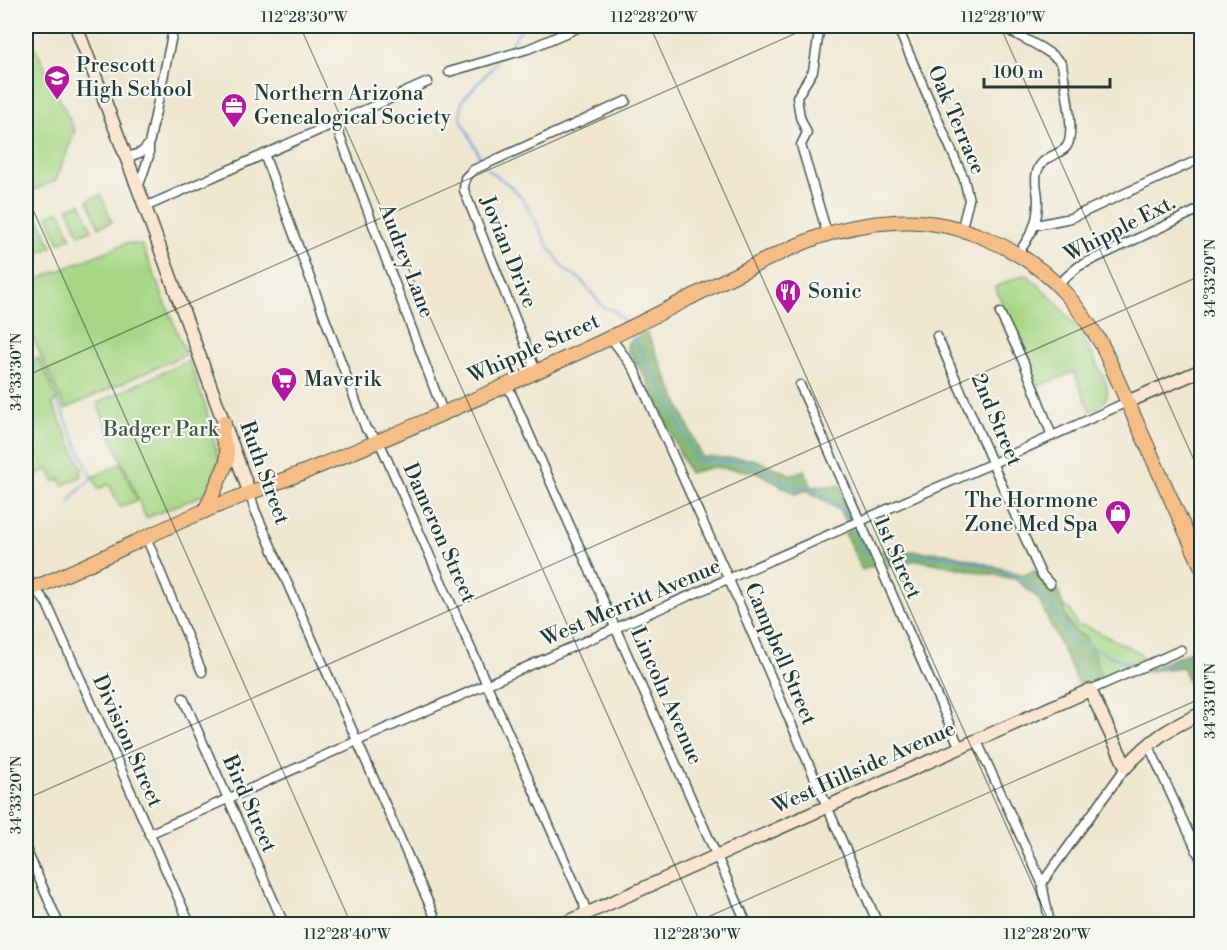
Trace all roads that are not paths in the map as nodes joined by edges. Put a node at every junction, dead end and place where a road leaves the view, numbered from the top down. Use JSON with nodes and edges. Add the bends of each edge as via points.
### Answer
{"nodes":[{"id":1,"x":75,"y":26,"type":"edge"},
{"id":2,"x":174,"y":26,"type":"edge"},
{"id":3,"x":582,"y":26,"type":"edge"},
{"id":4,"x":820,"y":26,"type":"edge"},
{"id":5,"x":897,"y":26,"type":"edge"},
{"id":6,"x":1001,"y":26,"type":"edge"},
{"id":7,"x":449,"y":72,"type":"dead end"},
{"id":8,"x":428,"y":82,"type":"dead end"},
{"id":9,"x":626,"y":101,"type":"dead end"},
{"id":10,"x":335,"y":123,"type":"junction"},
{"id":11,"x":149,"y":144,"type":"junction"},
{"id":12,"x":264,"y":154,"type":"junction"},
{"id":13,"x":126,"y":158,"type":"junction"},
{"id":14,"x":1202,"y":158,"type":"edge"},
{"id":15,"x":138,"y":188,"type":"junction"},
{"id":16,"x":145,"y":207,"type":"junction"},
{"id":17,"x":1202,"y":208,"type":"edge"},
{"id":18,"x":1036,"y":225,"type":"junction"},
{"id":19,"x":962,"y":231,"type":"junction"},
{"id":20,"x":827,"y":232,"type":"junction"},
{"id":21,"x":1018,"y":254,"type":"junction"},
{"id":22,"x":1057,"y":285,"type":"junction"},
{"id":23,"x":1000,"y":313,"type":"dead end"},
{"id":24,"x":938,"y":336,"type":"dead end"},
{"id":25,"x":611,"y":338,"type":"junction"},
{"id":26,"x":1202,"y":370,"type":"edge"},
{"id":27,"x":536,"y":371,"type":"junction"},
{"id":28,"x":507,"y":384,"type":"junction"},
{"id":29,"x":800,"y":386,"type":"dead end"},
{"id":30,"x":1127,"y":402,"type":"junction"},
{"id":31,"x":443,"y":412,"type":"junction"},
{"id":32,"x":224,"y":422,"type":"junction"},
{"id":33,"x":1052,"y":436,"type":"junction"},
{"id":34,"x":379,"y":441,"type":"junction"},
{"id":35,"x":993,"y":463,"type":"junction"},
{"id":36,"x":250,"y":494,"type":"junction"},
{"id":37,"x":205,"y":511,"type":"junction"},
{"id":38,"x":859,"y":520,"type":"junction"},
{"id":39,"x":146,"y":537,"type":"junction"},
{"id":40,"x":1202,"y":568,"type":"edge"},
{"id":41,"x":729,"y":580,"type":"junction"},
{"id":42,"x":1050,"y":584,"type":"dead end"},
{"id":43,"x":29,"y":585,"type":"edge"},
{"id":44,"x":616,"y":628,"type":"junction"},
{"id":45,"x":1181,"y":650,"type":"dead end"},
{"id":46,"x":202,"y":672,"type":"dead end"},
{"id":47,"x":486,"y":685,"type":"junction"},
{"id":48,"x":1090,"y":690,"type":"junction"},
{"id":49,"x":183,"y":698,"type":"dead end"},
{"id":50,"x":1202,"y":713,"type":"edge"},
{"id":51,"x":976,"y":739,"type":"junction"},
{"id":52,"x":357,"y":741,"type":"junction"},
{"id":53,"x":1148,"y":744,"type":"junction"},
{"id":54,"x":960,"y":746,"type":"junction"},
{"id":55,"x":1126,"y":767,"type":"junction"},
{"id":56,"x":228,"y":800,"type":"junction"},
{"id":57,"x":826,"y":806,"type":"junction"},
{"id":58,"x":149,"y":834,"type":"junction"},
{"id":59,"x":26,"y":849,"type":"edge"},
{"id":60,"x":716,"y":855,"type":"junction"},
{"id":61,"x":1202,"y":862,"type":"edge"},
{"id":62,"x":1042,"y":883,"type":"junction"},
{"id":63,"x":587,"y":920,"type":"edge"},
{"id":64,"x":59,"y":924,"type":"edge"},
{"id":65,"x":190,"y":924,"type":"edge"},
{"id":66,"x":284,"y":924,"type":"edge"},
{"id":67,"x":438,"y":924,"type":"edge"},
{"id":68,"x":563,"y":924,"type":"edge"},
{"id":69,"x":747,"y":924,"type":"edge"},
{"id":70,"x":878,"y":924,"type":"edge"},
{"id":71,"x":1050,"y":924,"type":"edge"}],
"edges":[{"from":1,"to":13,"type":"street","name":"Ruth Street"},
{"from":2,"to":11,"type":"street"},
{"from":3,"to":7,"type":"street","via":[[528,49]]},
{"from":4,"to":20,"type":"street","via":[[813,71],[797,97],[807,133],[801,145]]},
{"from":5,"to":19,"type":"street","name":"Oak Terrace","via":[[964,180],[969,200]]},
{"from":6,"to":18,"type":"street","via":[[1056,56],[1062,64],[1071,134],[1066,147],[1043,161],[1037,171]]},
{"from":8,"to":10,"type":"street"},
{"from":9,"to":27,"type":"street","name":"Jovian Drive","via":[[473,170],[465,178],[464,190]]},
{"from":10,"to":12,"type":"street"},
{"from":10,"to":31,"type":"street","name":"Audrey Lane"},
{"from":11,"to":13,"type":"street","via":[[142,152]]},
{"from":11,"to":15,"type":"street"},
{"from":12,"to":16,"type":"street"},
{"from":12,"to":34,"type":"street","name":"Dameron Street","via":[[366,429]]},
{"from":13,"to":15,"type":"street","name":"Ruth Street"},
{"from":14,"to":18,"type":"street","via":[[1071,218]]},
{"from":15,"to":16,"type":"street","name":"Ruth Street"},
{"from":16,"to":32,"type":"street","name":"Ruth Street"},
{"from":17,"to":22,"type":"street","name":"Whipple Ext.","via":[[1079,266]]},
{"from":18,"to":21,"type":"street"},
{"from":19,"to":20,"type":"main road","name":"Whipple Street","via":[[930,223],[896,222]]},
{"from":19,"to":21,"type":"main road","name":"Whipple Street"},
{"from":20,"to":25,"type":"main road","name":"Whipple Street"},
{"from":21,"to":22,"type":"main road","name":"Whipple Street"},
{"from":22,"to":30,"type":"main road","name":"Whipple Street","via":[[1101,344]]},
{"from":23,"to":33,"type":"street"},
{"from":24,"to":35,"type":"street","name":"2nd Street"},
{"from":25,"to":27,"type":"main road","name":"Whipple Street"},
{"from":25,"to":41,"type":"street","name":"Campbell Street","via":[[634,369]]},
{"from":26,"to":30,"type":"street"},
{"from":27,"to":28,"type":"main road","name":"Whipple Street"},
{"from":28,"to":31,"type":"main road","name":"Whipple Street"},
{"from":28,"to":44,"type":"street","name":"Lincoln Avenue"},
{"from":29,"to":38,"type":"street","name":"1st Street"},
{"from":30,"to":33,"type":"street","name":"West Merritt Avenue"},
{"from":30,"to":40,"type":"main road","name":"Whipple Street"},
{"from":31,"to":34,"type":"main road","name":"Whipple Street"},
{"from":32,"to":36,"type":"street","name":"Ruth Street"},
{"from":32,"to":37,"type":"main road","via":[[227,462]]},
{"from":33,"to":35,"type":"street","name":"West Merritt Avenue"},
{"from":34,"to":36,"type":"main road","name":"Whipple Street"},
{"from":34,"to":47,"type":"street","name":"Dameron Street"},
{"from":35,"to":38,"type":"street","name":"West Merritt Avenue"},
{"from":35,"to":42,"type":"street","name":"2nd Street","via":[[1041,574]]},
{"from":36,"to":37,"type":"main road","name":"Whipple Street"},
{"from":36,"to":52,"type":"street","name":"Ruth Street"},
{"from":37,"to":39,"type":"main road","name":"Whipple Street"},
{"from":38,"to":41,"type":"street","name":"West Merritt Avenue"},
{"from":38,"to":54,"type":"street","name":"1st Street"},
{"from":39,"to":43,"type":"main road","name":"Whipple Street"},
{"from":39,"to":46,"type":"street"},
{"from":41,"to":44,"type":"street","name":"West Merritt Avenue"},
{"from":41,"to":57,"type":"street","name":"Campbell Street"},
{"from":43,"to":58,"type":"street","name":"Division Street","via":[[47,604]]},
{"from":44,"to":47,"type":"street","name":"West Merritt Avenue"},
{"from":44,"to":60,"type":"street","name":"Lincoln Avenue"},
{"from":45,"to":48,"type":"street","name":"West Hillside Avenue"},
{"from":47,"to":52,"type":"street","name":"West Merritt Avenue"},
{"from":47,"to":63,"type":"street","name":"Dameron Street","via":[[584,904]]},
{"from":48,"to":51,"type":"street","name":"West Hillside Avenue"},
{"from":48,"to":55,"type":"street"},
{"from":49,"to":56,"type":"street","name":"Bird Street"},
{"from":50,"to":53,"type":"street","via":[[1171,727]]},
{"from":51,"to":54,"type":"street","name":"West Hillside Avenue"},
{"from":51,"to":62,"type":"street"},
{"from":52,"to":56,"type":"street","name":"West Merritt Avenue"},
{"from":52,"to":67,"type":"street","name":"Ruth Street"},
{"from":53,"to":55,"type":"street"},
{"from":53,"to":61,"type":"street"},
{"from":54,"to":57,"type":"street","name":"West Hillside Avenue"},
{"from":55,"to":62,"type":"street"},
{"from":56,"to":58,"type":"street","name":"West Merritt Avenue"},
{"from":56,"to":66,"type":"street","name":"Bird Street"},
{"from":57,"to":60,"type":"street","name":"West Hillside Avenue"},
{"from":57,"to":70,"type":"street","name":"Campbell Street"},
{"from":58,"to":65,"type":"street","name":"Division Street"},
{"from":59,"to":64,"type":"street"},
{"from":60,"to":63,"type":"street","name":"West Hillside Avenue"},
{"from":60,"to":69,"type":"street","name":"Lincoln Avenue"},
{"from":62,"to":71,"type":"street"},
{"from":63,"to":68,"type":"street","name":"West Hillside Avenue"}]}
